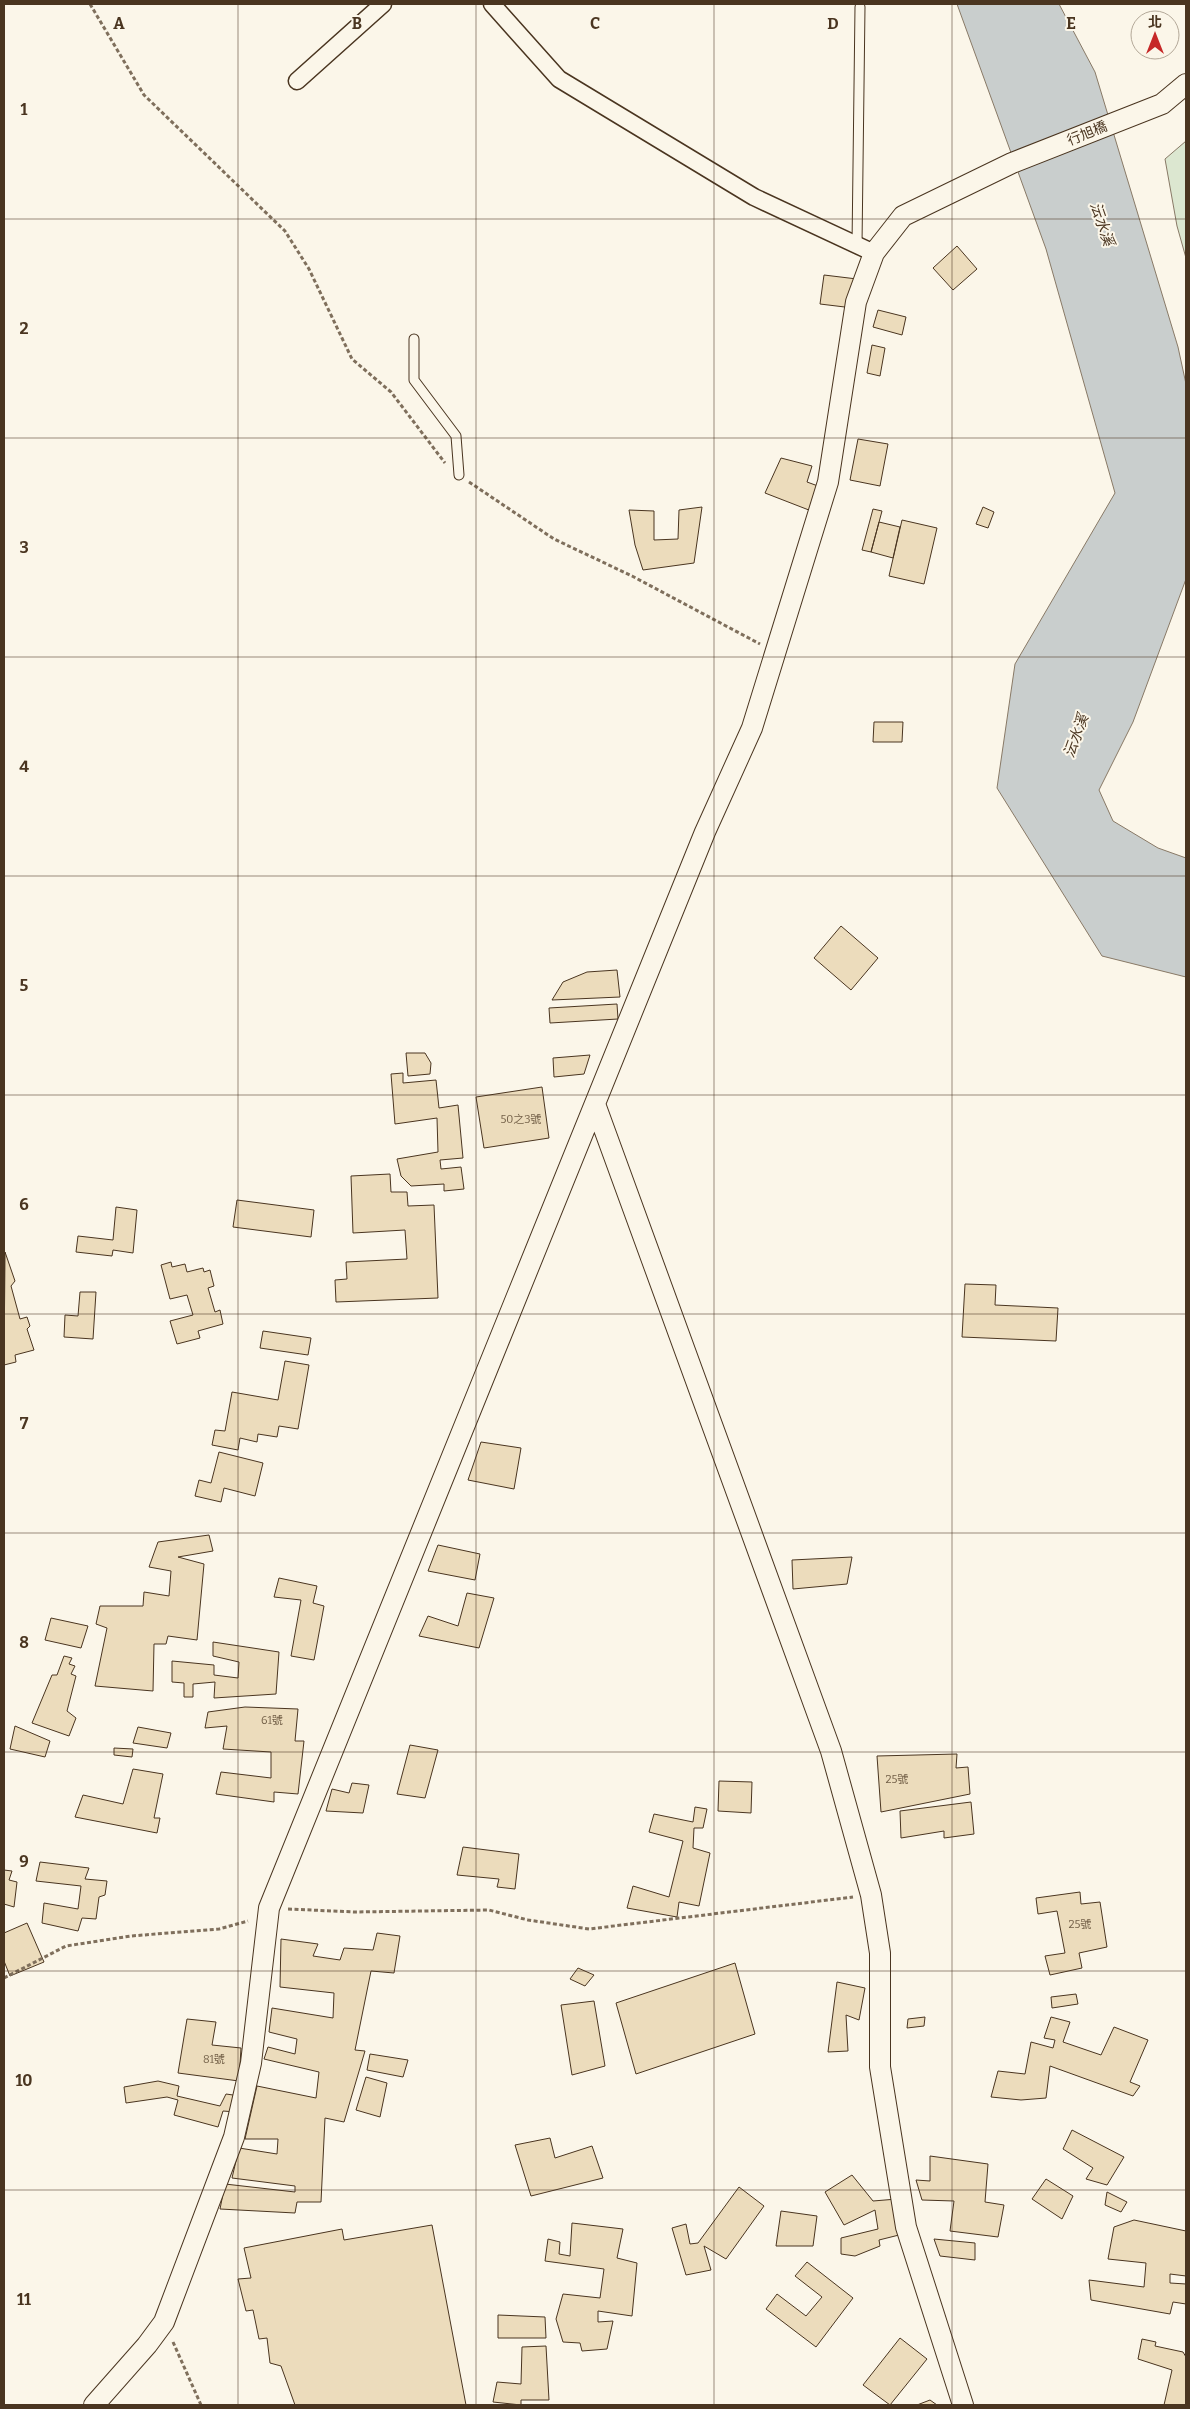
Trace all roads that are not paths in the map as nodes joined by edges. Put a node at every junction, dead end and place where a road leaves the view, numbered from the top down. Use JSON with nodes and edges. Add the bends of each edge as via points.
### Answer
{"nodes":[{"id":1,"x":383,"y":4,"type":"edge"},
{"id":2,"x":492,"y":4,"type":"edge"},
{"id":3,"x":860,"y":7,"type":"dead end"},
{"id":4,"x":297,"y":81,"type":"dead end"},
{"id":5,"x":1185,"y":88,"type":"edge"},
{"id":6,"x":866,"y":249,"type":"junction"},
{"id":7,"x":414,"y":339,"type":"dead end"},
{"id":8,"x":459,"y":475,"type":"dead end"},
{"id":9,"x":595,"y":1104,"type":"junction"},
{"id":10,"x":94,"y":2405,"type":"edge"},
{"id":11,"x":963,"y":2405,"type":"edge"}],
"edges":[{"from":1,"to":4,"type":"street"},
{"from":2,"to":6,"type":"street","via":[[559,79],[754,198]]},
{"from":3,"to":6,"type":"lane"},
{"from":5,"to":6,"type":"street","name":"行旭橋","via":[[1162,104],[1012,163],[903,216]]},
{"from":6,"to":9,"type":"street","name":"行旭橋","via":[[828,482],[752,728]]},
{"from":7,"to":8,"type":"lane","via":[[414,380],[456,436]]},
{"from":9,"to":10,"type":"street","name":"行旭橋","via":[[269,1908],[251,2063],[234,2137],[164,2322]]},
{"from":9,"to":11,"type":"street","via":[[831,1751],[871,1895],[880,1953],[880,2067],[906,2227]]}]}
